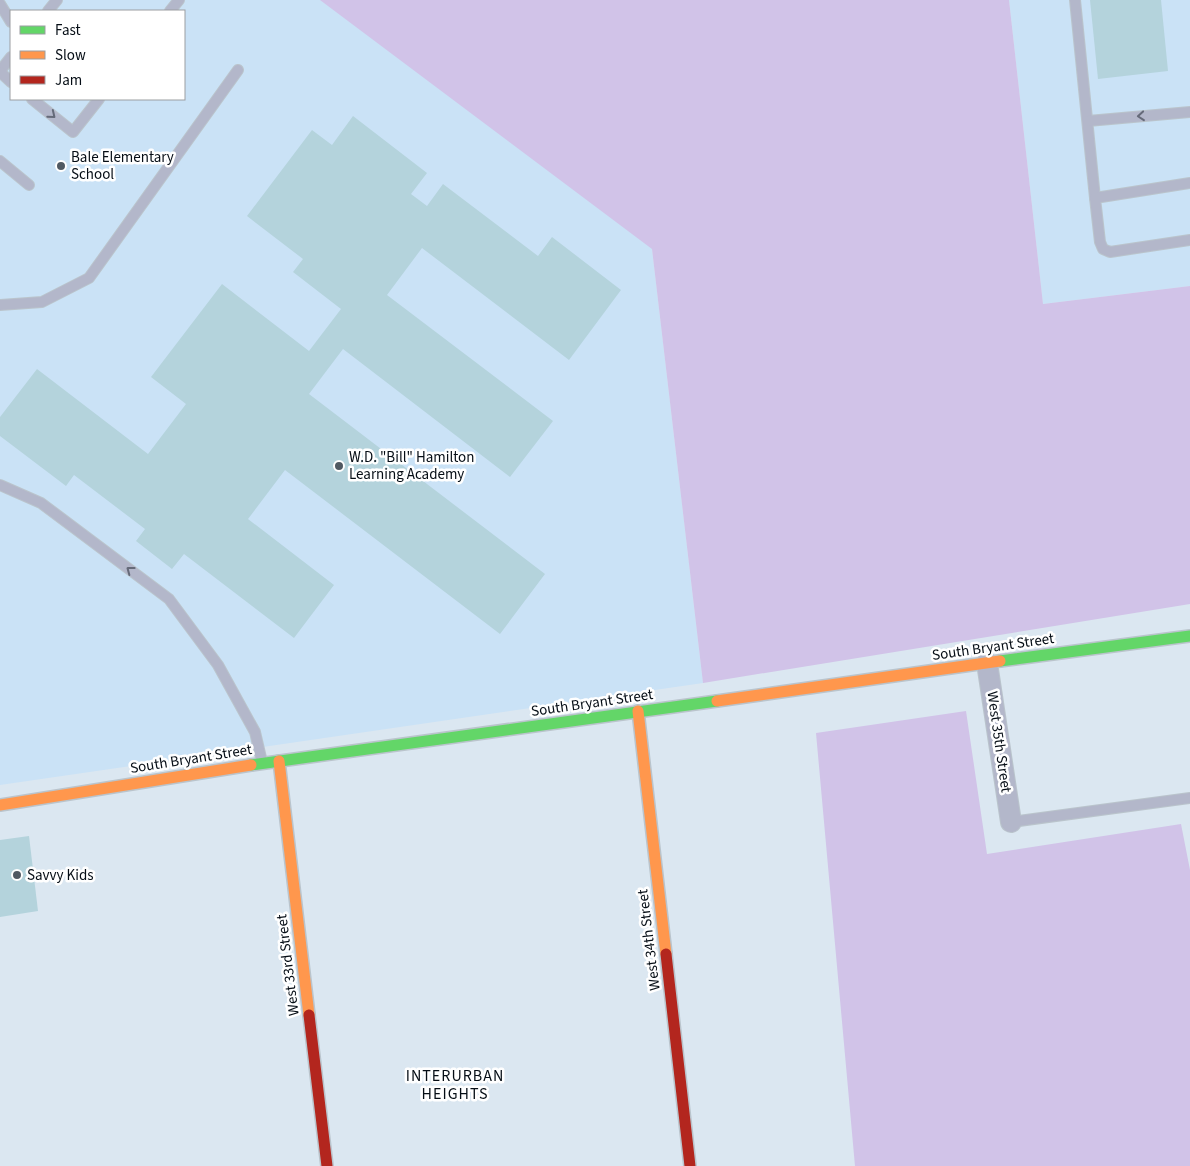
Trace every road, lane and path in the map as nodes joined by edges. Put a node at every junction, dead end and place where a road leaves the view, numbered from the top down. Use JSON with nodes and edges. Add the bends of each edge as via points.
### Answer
{"nodes":[{"id":1,"x":57,"y":0,"type":"edge"},
{"id":2,"x":179,"y":0,"type":"edge"},
{"id":3,"x":1075,"y":0,"type":"edge"},
{"id":4,"x":0,"y":4,"type":"edge"},
{"id":5,"x":49,"y":10,"type":"edge"},
{"id":6,"x":171,"y":10,"type":"edge"},
{"id":7,"x":10,"y":20,"type":"edge"},
{"id":8,"x":10,"y":58,"type":"edge"},
{"id":9,"x":238,"y":70,"type":"dead end"},
{"id":10,"x":0,"y":72,"type":"edge"},
{"id":11,"x":10,"y":81,"type":"edge"},
{"id":12,"x":33,"y":100,"type":"edge"},
{"id":13,"x":98,"y":100,"type":"edge"},
{"id":14,"x":1190,"y":112,"type":"edge"},
{"id":15,"x":1088,"y":121,"type":"junction"},
{"id":16,"x":0,"y":161,"type":"edge"},
{"id":17,"x":1190,"y":183,"type":"edge"},
{"id":18,"x":29,"y":185,"type":"dead end"},
{"id":19,"x":1095,"y":198,"type":"junction"},
{"id":20,"x":1190,"y":240,"type":"edge"},
{"id":21,"x":0,"y":305,"type":"edge"},
{"id":22,"x":0,"y":485,"type":"edge"},
{"id":23,"x":1190,"y":636,"type":"edge"},
{"id":24,"x":988,"y":663,"type":"junction"},
{"id":25,"x":638,"y":711,"type":"junction"},
{"id":26,"x":278,"y":760,"type":"junction"},
{"id":27,"x":262,"y":763,"type":"junction"},
{"id":28,"x":1190,"y":798,"type":"edge"},
{"id":29,"x":0,"y":805,"type":"edge"},
{"id":30,"x":1011,"y":822,"type":"joint"},
{"id":31,"x":326,"y":1166,"type":"edge"},
{"id":32,"x":690,"y":1166,"type":"edge"}],
"edges":[{"from":1,"to":5,"type":"lane"},
{"from":2,"to":6,"type":"lane"},
{"from":3,"to":15,"type":"lane"},
{"from":4,"to":7,"type":"lane"},
{"from":8,"to":10,"type":"lane"},
{"from":9,"to":21,"type":"lane","via":[[89,278],[42,302]]},
{"from":10,"to":11,"type":"lane"},
{"from":12,"to":13,"type":"lane","one_way":true,"via":[[73,132]]},
{"from":14,"to":15,"type":"lane","one_way":true},
{"from":15,"to":19,"type":"lane"},
{"from":16,"to":18,"type":"lane"},
{"from":17,"to":19,"type":"lane"},
{"from":19,"to":20,"type":"lane","via":[[1103,249],[1110,252]]},
{"from":27,"to":22,"type":"lane","one_way":true,"via":[[255,732],[218,665],[169,599],[41,503]]},
{"from":23,"to":24,"type":"street","name":"South Bryant Street"},
{"from":24,"to":25,"type":"street","name":"South Bryant Street"},
{"from":24,"to":30,"type":"street","name":"West 35th Street"},
{"from":25,"to":26,"type":"street","name":"South Bryant Street"},
{"from":25,"to":32,"type":"street","name":"West 34th Street"},
{"from":26,"to":27,"type":"street","name":"South Bryant Street"},
{"from":26,"to":31,"type":"street","name":"West 33rd Street"},
{"from":27,"to":29,"type":"street","name":"South Bryant Street"},
{"from":28,"to":30,"type":"lane"}]}
